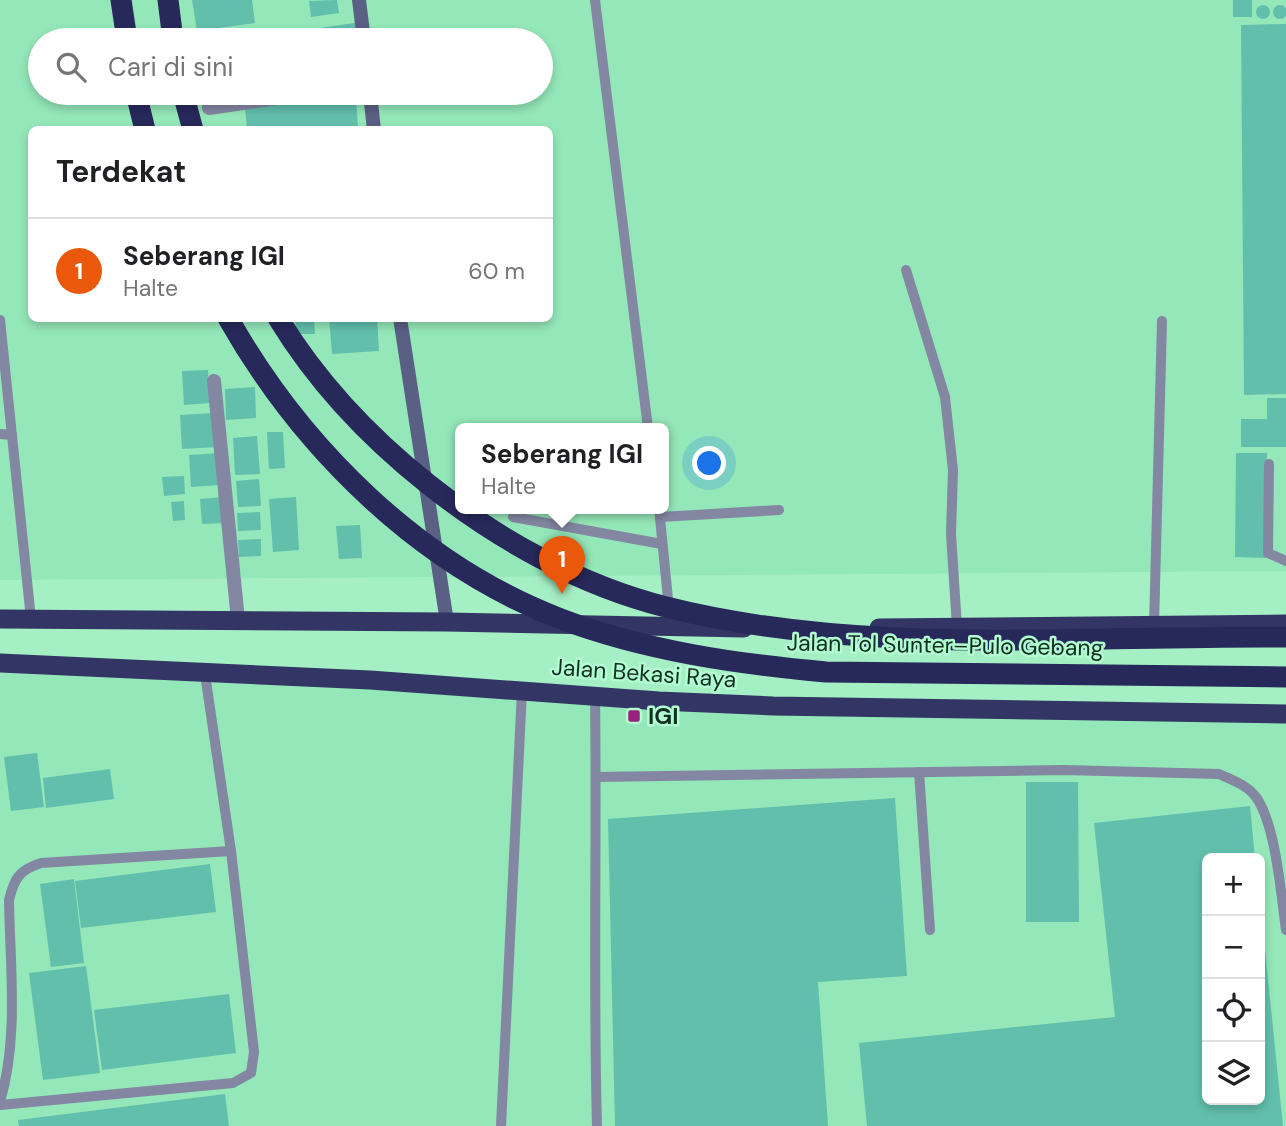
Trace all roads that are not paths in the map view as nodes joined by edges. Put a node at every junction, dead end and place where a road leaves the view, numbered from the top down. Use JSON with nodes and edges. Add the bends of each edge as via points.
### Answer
{"nodes":[{"id":1,"x":121,"y":0,"type":"edge"},
{"id":2,"x":168,"y":0,"type":"edge"},
{"id":3,"x":359,"y":0,"type":"edge"},
{"id":4,"x":595,"y":0,"type":"edge"},
{"id":5,"x":125,"y":28,"type":"edge"},
{"id":6,"x":172,"y":28,"type":"edge"},
{"id":7,"x":362,"y":28,"type":"edge"},
{"id":8,"x":139,"y":105,"type":"edge"},
{"id":9,"x":186,"y":105,"type":"edge"},
{"id":10,"x":229,"y":105,"type":"edge"},
{"id":11,"x":371,"y":105,"type":"edge"},
{"id":12,"x":209,"y":108,"type":"dead end"},
{"id":13,"x":144,"y":126,"type":"edge"},
{"id":14,"x":192,"y":126,"type":"edge"},
{"id":15,"x":374,"y":126,"type":"edge"},
{"id":16,"x":906,"y":270,"type":"dead end"},
{"id":17,"x":0,"y":320,"type":"edge"},
{"id":18,"x":1162,"y":321,"type":"dead end"},
{"id":19,"x":230,"y":322,"type":"edge"},
{"id":20,"x":281,"y":322,"type":"edge"},
{"id":21,"x":401,"y":322,"type":"edge"},
{"id":22,"x":214,"y":381,"type":"dead end"},
{"id":23,"x":647,"y":423,"type":"edge"},
{"id":24,"x":0,"y":434,"type":"edge"},
{"id":25,"x":12,"y":435,"type":"junction"},
{"id":26,"x":1269,"y":464,"type":"dead end"},
{"id":27,"x":455,"y":505,"type":"edge"},
{"id":28,"x":779,"y":510,"type":"dead end"},
{"id":29,"x":669,"y":512,"type":"edge"},
{"id":30,"x":468,"y":514,"type":"edge"},
{"id":31,"x":659,"y":514,"type":"edge"},
{"id":32,"x":513,"y":517,"type":"dead end"},
{"id":33,"x":662,"y":544,"type":"junction"},
{"id":34,"x":1286,"y":561,"type":"edge"},
{"id":35,"x":0,"y":619,"type":"edge"},
{"id":36,"x":30,"y":619,"type":"junction"},
{"id":37,"x":238,"y":620,"type":"junction"},
{"id":38,"x":447,"y":622,"type":"junction"},
{"id":39,"x":1286,"y":624,"type":"edge"},
{"id":40,"x":1154,"y":626,"type":"junction"},
{"id":41,"x":957,"y":627,"type":"junction"},
{"id":42,"x":671,"y":629,"type":"junction"},
{"id":43,"x":1286,"y":637,"type":"edge"},
{"id":44,"x":0,"y":663,"type":"edge"},
{"id":45,"x":205,"y":674,"type":"junction"},
{"id":46,"x":1286,"y":677,"type":"edge"},
{"id":47,"x":522,"y":689,"type":"junction"},
{"id":48,"x":595,"y":696,"type":"junction"},
{"id":49,"x":1286,"y":714,"type":"edge"},
{"id":50,"x":919,"y":772,"type":"junction"},
{"id":51,"x":597,"y":778,"type":"junction"},
{"id":52,"x":231,"y":851,"type":"junction"},
{"id":53,"x":930,"y":930,"type":"dead end"},
{"id":54,"x":1286,"y":930,"type":"edge"},
{"id":55,"x":0,"y":1103,"type":"edge"},
{"id":56,"x":502,"y":1126,"type":"edge"},
{"id":57,"x":597,"y":1126,"type":"edge"}],
"edges":[{"from":1,"to":5,"type":"highway"},
{"from":2,"to":6,"type":"highway"},
{"from":3,"to":7,"type":"main road"},
{"from":4,"to":23,"type":"lane"},
{"from":8,"to":13,"type":"highway"},
{"from":9,"to":14,"type":"highway"},
{"from":10,"to":12,"type":"street"},
{"from":11,"to":15,"type":"main road"},
{"from":16,"to":41,"type":"lane","via":[[945,397],[953,470],[951,534]]},
{"from":17,"to":25,"type":"lane"},
{"from":18,"to":40,"type":"lane"},
{"from":19,"to":46,"type":"highway","name":"Jalan Tol Sunter–Pulo Gebang","bridge":true,"via":[[265,380],[294,417],[375,501],[455,566],[561,619],[660,648],[827,672]]},
{"from":20,"to":27,"type":"highway","name":"Jalan Tol Sunter–Pulo Gebang","bridge":true,"via":[[313,370],[352,415],[400,462]]},
{"from":21,"to":38,"type":"main road"},
{"from":22,"to":37,"type":"street"},
{"from":24,"to":25,"type":"lane"},
{"from":25,"to":36,"type":"lane"},
{"from":26,"to":34,"type":"lane","via":[[1268,553]]},
{"from":28,"to":29,"type":"lane"},
{"from":30,"to":43,"type":"highway","name":"Jalan Tol Sunter–Pulo Gebang","bridge":true,"via":[[495,533],[614,590],[664,606],[761,625],[868,636]]},
{"from":31,"to":33,"type":"lane"},
{"from":32,"to":33,"type":"lane"},
{"from":33,"to":42,"type":"lane"},
{"from":35,"to":36,"type":"highway","name":"Jalan Bekasi Raya"},
{"from":36,"to":37,"type":"highway","name":"Jalan Bekasi Raya"},
{"from":37,"to":38,"type":"highway","name":"Jalan Bekasi Raya"},
{"from":38,"to":42,"type":"highway","name":"Jalan Bekasi Raya"},
{"from":39,"to":40,"type":"highway","name":"Jalan Bekasi Raya"},
{"from":40,"to":41,"type":"highway","name":"Jalan Bekasi Raya"},
{"from":41,"to":42,"type":"highway","name":"Jalan Bekasi Raya"},
{"from":44,"to":45,"type":"highway","name":"Jalan Bekasi Raya"},
{"from":45,"to":47,"type":"highway","name":"Jalan Bekasi Raya"},
{"from":45,"to":52,"type":"lane"},
{"from":47,"to":48,"type":"highway","name":"Jalan Bekasi Raya"},
{"from":47,"to":56,"type":"lane"},
{"from":48,"to":49,"type":"highway","name":"Jalan Bekasi Raya","via":[[905,709]]},
{"from":48,"to":51,"type":"lane"},
{"from":50,"to":51,"type":"lane"},
{"from":50,"to":53,"type":"lane"},
{"from":50,"to":54,"type":"lane","via":[[1219,774],[1256,797],[1273,845]]},
{"from":51,"to":57,"type":"lane","via":[[593,957]]},
{"from":52,"to":55,"type":"lane","via":[[41,863],[14,879],[9,900],[11,1043]]},
{"from":52,"to":55,"type":"lane","via":[[254,1052],[251,1073],[233,1083]]}]}
